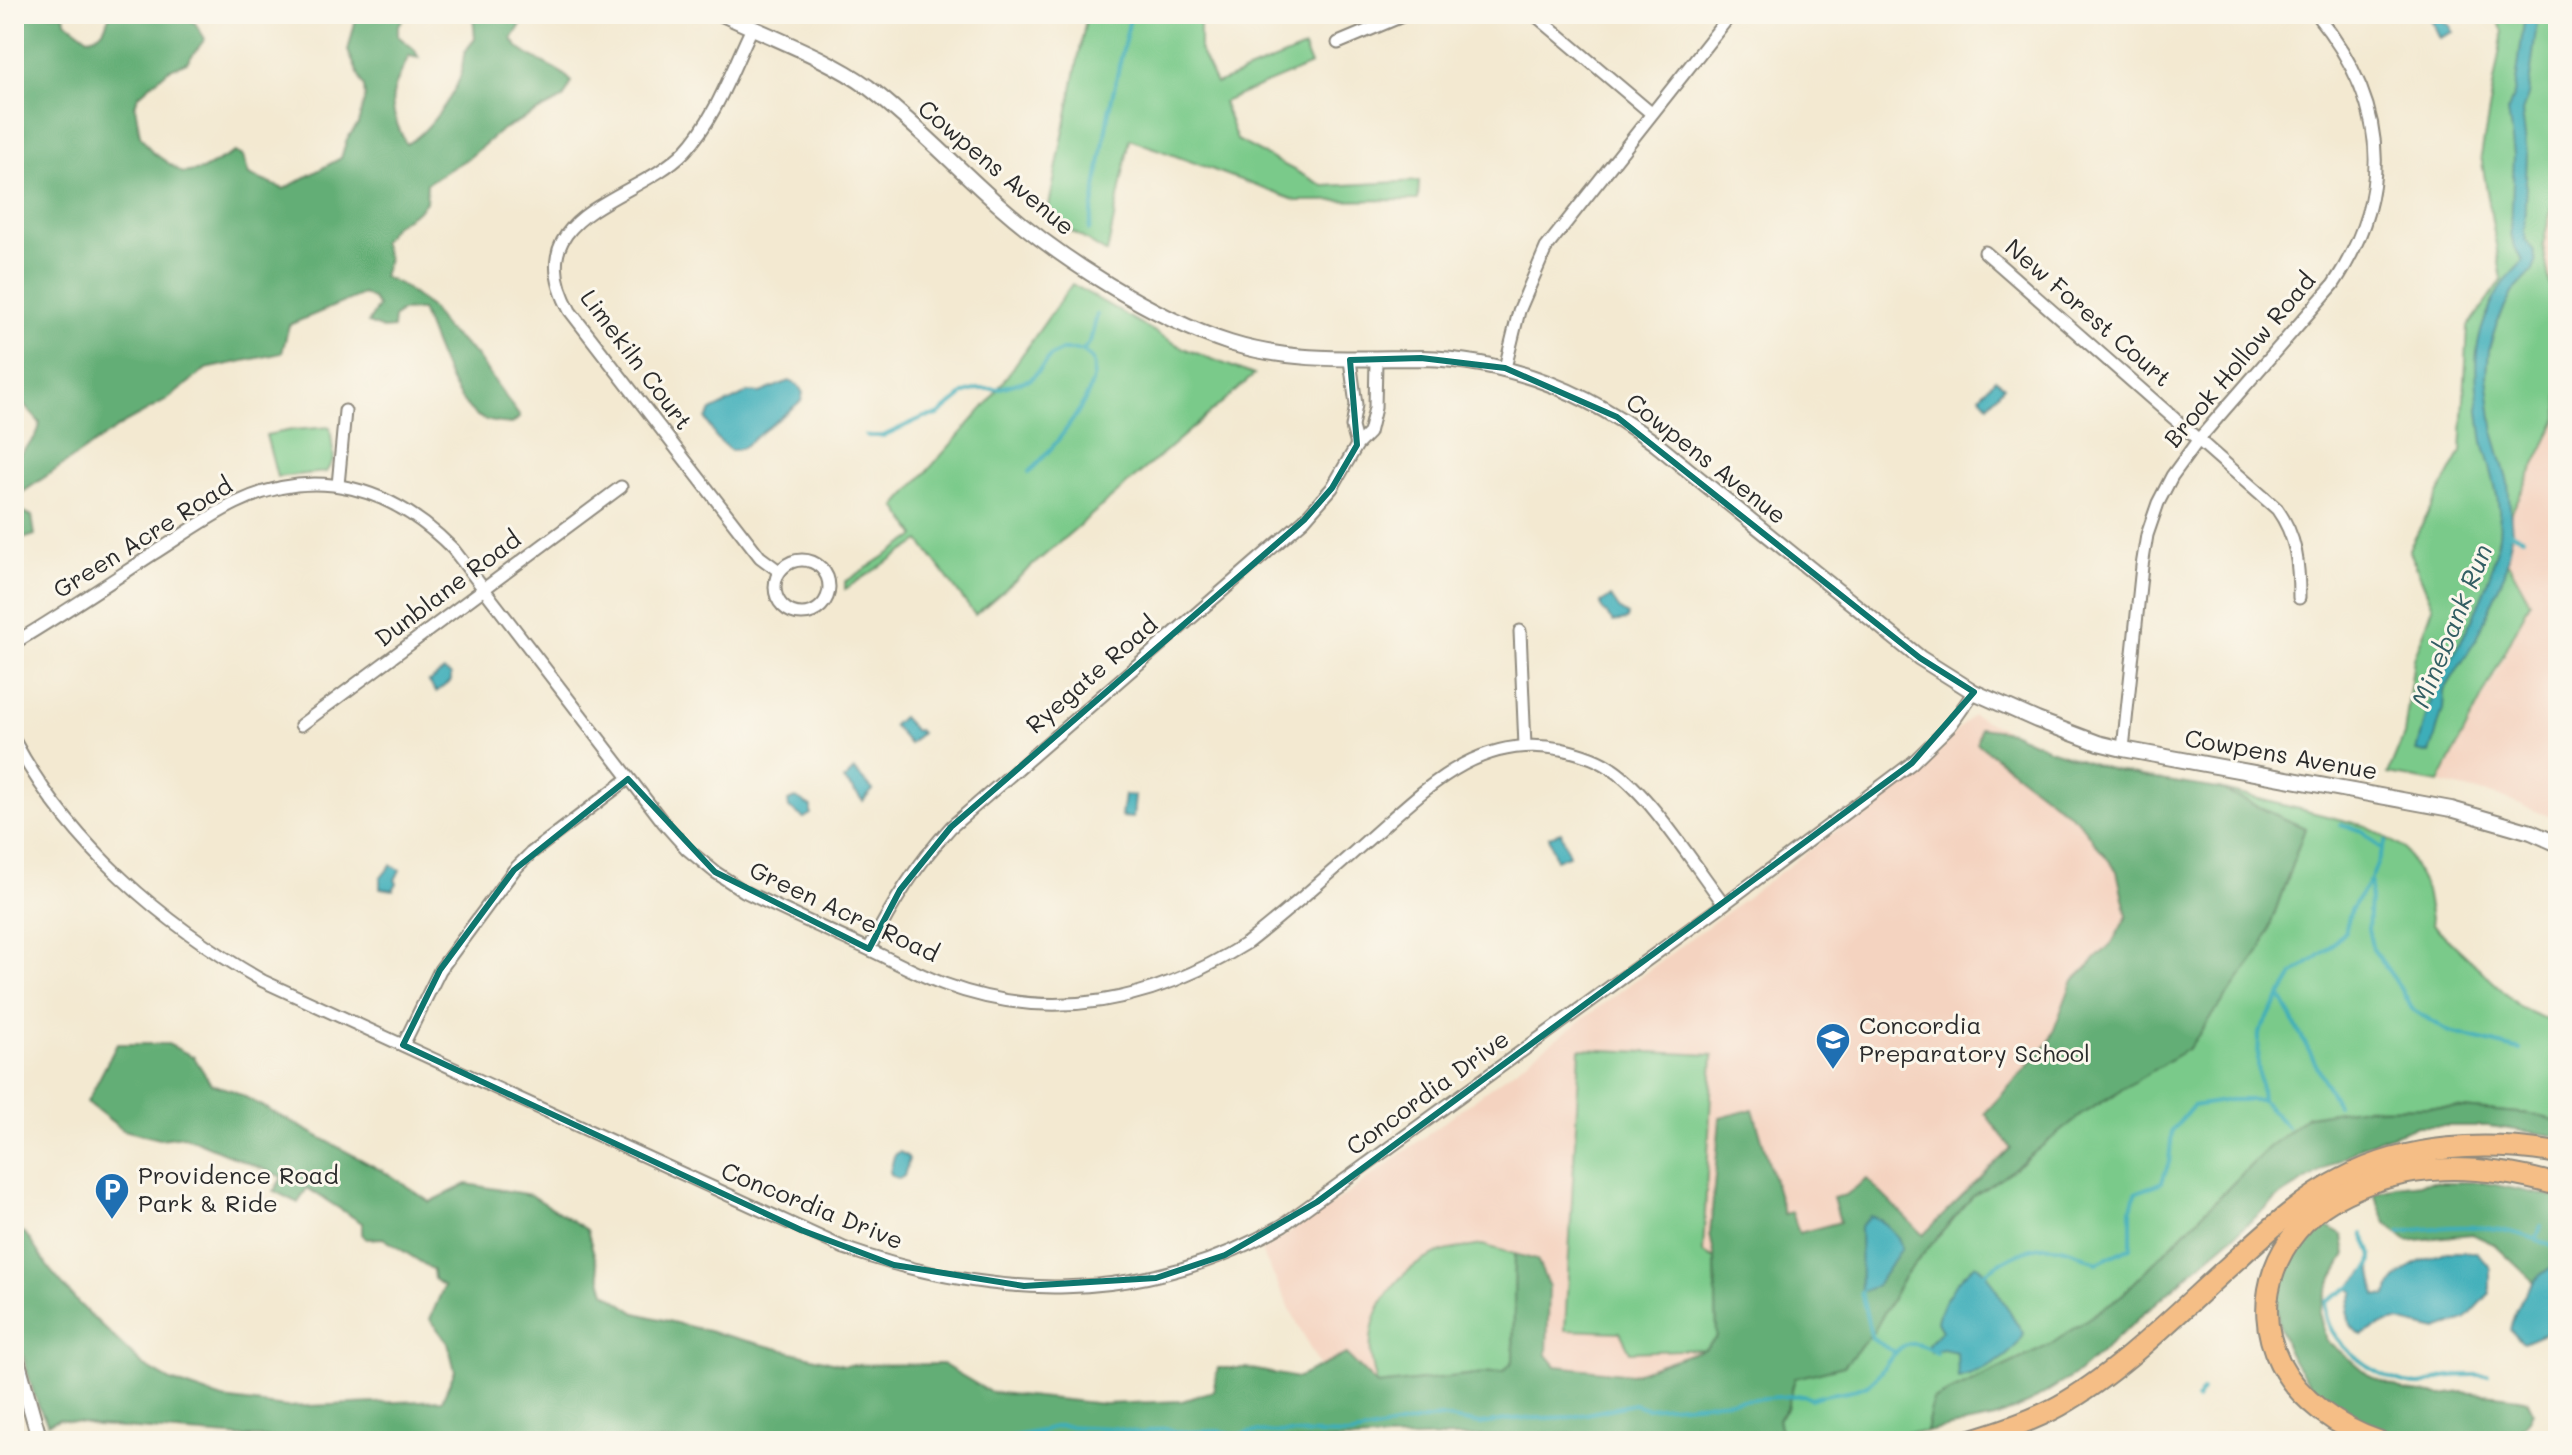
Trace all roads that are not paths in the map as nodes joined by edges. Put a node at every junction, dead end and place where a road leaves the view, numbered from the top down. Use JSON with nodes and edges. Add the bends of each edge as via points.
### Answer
{"nodes":[{"id":1,"x":722,"y":14,"type":"edge"},
{"id":2,"x":1407,"y":14,"type":"edge"},
{"id":3,"x":1534,"y":14,"type":"edge"},
{"id":4,"x":1731,"y":14,"type":"edge"},
{"id":5,"x":2316,"y":14,"type":"edge"},
{"id":6,"x":752,"y":28,"type":"junction"},
{"id":7,"x":1338,"y":43,"type":"dead end"},
{"id":8,"x":1651,"y":113,"type":"junction"},
{"id":9,"x":1985,"y":252,"type":"dead end"},
{"id":10,"x":1350,"y":360,"type":"junction"},
{"id":11,"x":1376,"y":360,"type":"junction"},
{"id":12,"x":1505,"y":368,"type":"junction"},
{"id":13,"x":345,"y":411,"type":"dead end"},
{"id":14,"x":2199,"y":439,"type":"junction"},
{"id":15,"x":1357,"y":445,"type":"junction"},
{"id":16,"x":338,"y":485,"type":"junction"},
{"id":17,"x":621,"y":487,"type":"dead end"},
{"id":18,"x":779,"y":571,"type":"junction"},
{"id":19,"x":484,"y":589,"type":"junction"},
{"id":20,"x":2299,"y":598,"type":"dead end"},
{"id":21,"x":1520,"y":631,"type":"dead end"},
{"id":22,"x":14,"y":643,"type":"edge"},
{"id":23,"x":1974,"y":692,"type":"junction"},
{"id":24,"x":301,"y":725,"type":"dead end"},
{"id":25,"x":14,"y":740,"type":"edge"},
{"id":26,"x":1525,"y":746,"type":"junction"},
{"id":27,"x":2123,"y":749,"type":"junction"},
{"id":28,"x":628,"y":779,"type":"junction"},
{"id":29,"x":2558,"y":844,"type":"edge"},
{"id":30,"x":1724,"y":904,"type":"junction"},
{"id":31,"x":869,"y":949,"type":"junction"},
{"id":32,"x":403,"y":1045,"type":"junction"},
{"id":33,"x":2558,"y":1153,"type":"edge"},
{"id":34,"x":2558,"y":1185,"type":"edge"},
{"id":35,"x":14,"y":1349,"type":"edge"},
{"id":36,"x":40,"y":1441,"type":"edge"},
{"id":37,"x":1968,"y":1441,"type":"edge"},
{"id":38,"x":2378,"y":1441,"type":"edge"}],
"edges":[{"from":1,"to":6,"type":"street","name":"Cowpens Avenue"},
{"from":2,"to":7,"type":"street"},
{"from":3,"to":8,"type":"street"},
{"from":4,"to":8,"type":"street"},
{"from":5,"to":14,"type":"street","name":"Brook Hollow Road","via":[[2354,67],[2370,110],[2375,163],[2367,217],[2333,285]]},
{"from":6,"to":10,"type":"street","name":"Cowpens Avenue","via":[[869,88],[1001,207],[1087,270],[1167,316],[1256,349]]},
{"from":6,"to":18,"type":"street","name":"Limekiln Court","via":[[695,139],[663,169],[585,214],[559,248],[556,269],[558,290],[578,322],[760,557]]},
{"from":8,"to":12,"type":"street","via":[[1546,248],[1519,311]]},
{"from":9,"to":14,"type":"street","name":"New Forest Court"},
{"from":10,"to":11,"type":"street","name":"Cowpens Avenue"},
{"from":10,"to":15,"type":"street"},
{"from":11,"to":12,"type":"street","name":"Cowpens Avenue","via":[[1448,360]]},
{"from":11,"to":15,"type":"street","name":"Ryegate Road","via":[[1375,408],[1369,433]]},
{"from":12,"to":23,"type":"street","name":"Cowpens Avenue","via":[[1578,394],[1634,427],[1920,658]]},
{"from":13,"to":16,"type":"street"},
{"from":14,"to":20,"type":"street","name":"New Forest Court","via":[[2262,494],[2287,524],[2299,563]]},
{"from":14,"to":27,"type":"street","name":"Brook Hollow Road","via":[[2172,476],[2147,535]]},
{"from":15,"to":31,"type":"street","name":"Ryegate Road","via":[[1332,488],[1304,520],[951,827],[900,890]]},
{"from":16,"to":19,"type":"street","name":"Green Acre Road","via":[[385,498],[422,520]]},
{"from":16,"to":22,"type":"street","name":"Green Acre Road","via":[[295,485],[238,502]]},
{"from":17,"to":19,"type":"street","name":"Dunblane Road"},
{"from":18,"to":18,"type":"street","via":[[774,589],[790,612],[808,613],[824,603],[829,586],[817,564],[801,559]]},
{"from":19,"to":24,"type":"street","name":"Dunblane Road"},
{"from":19,"to":28,"type":"street","name":"Green Acre Road"},
{"from":21,"to":26,"type":"street"},
{"from":23,"to":27,"type":"street","name":"Cowpens Avenue"},
{"from":23,"to":30,"type":"street","name":"Concordia Drive","via":[[1950,726],[1912,763]]},
{"from":25,"to":32,"type":"street","name":"Concordia Drive","via":[[71,823],[174,924],[263,981]]},
{"from":26,"to":30,"type":"street","name":"Green Acre Road","via":[[1573,752],[1614,770],[1647,802]]},
{"from":26,"to":31,"type":"street","name":"Green Acre Road","via":[[1495,751],[1435,781],[1247,943],[1181,980],[1142,994],[1063,1005],[1010,1000],[944,984]]},
{"from":27,"to":29,"type":"street","name":"Cowpens Avenue","via":[[2451,809]]},
{"from":28,"to":31,"type":"street","name":"Green Acre Road","via":[[687,849],[715,872],[744,891]]},
{"from":28,"to":32,"type":"street","via":[[514,870],[440,970]]},
{"from":30,"to":32,"type":"street","name":"Concordia Drive","via":[[1283,1225],[1225,1255],[1125,1283],[996,1285],[894,1265],[801,1230]]},
{"from":33,"to":37,"type":"highway","via":[[2476,1147],[2426,1151],[2342,1178],[2254,1244],[2086,1389],[2028,1422]]},
{"from":34,"to":38,"type":"highway","via":[[2479,1168],[2402,1174],[2334,1199],[2287,1241],[2270,1279],[2267,1301],[2280,1362],[2322,1411]]},
{"from":35,"to":36,"type":"street"}]}
